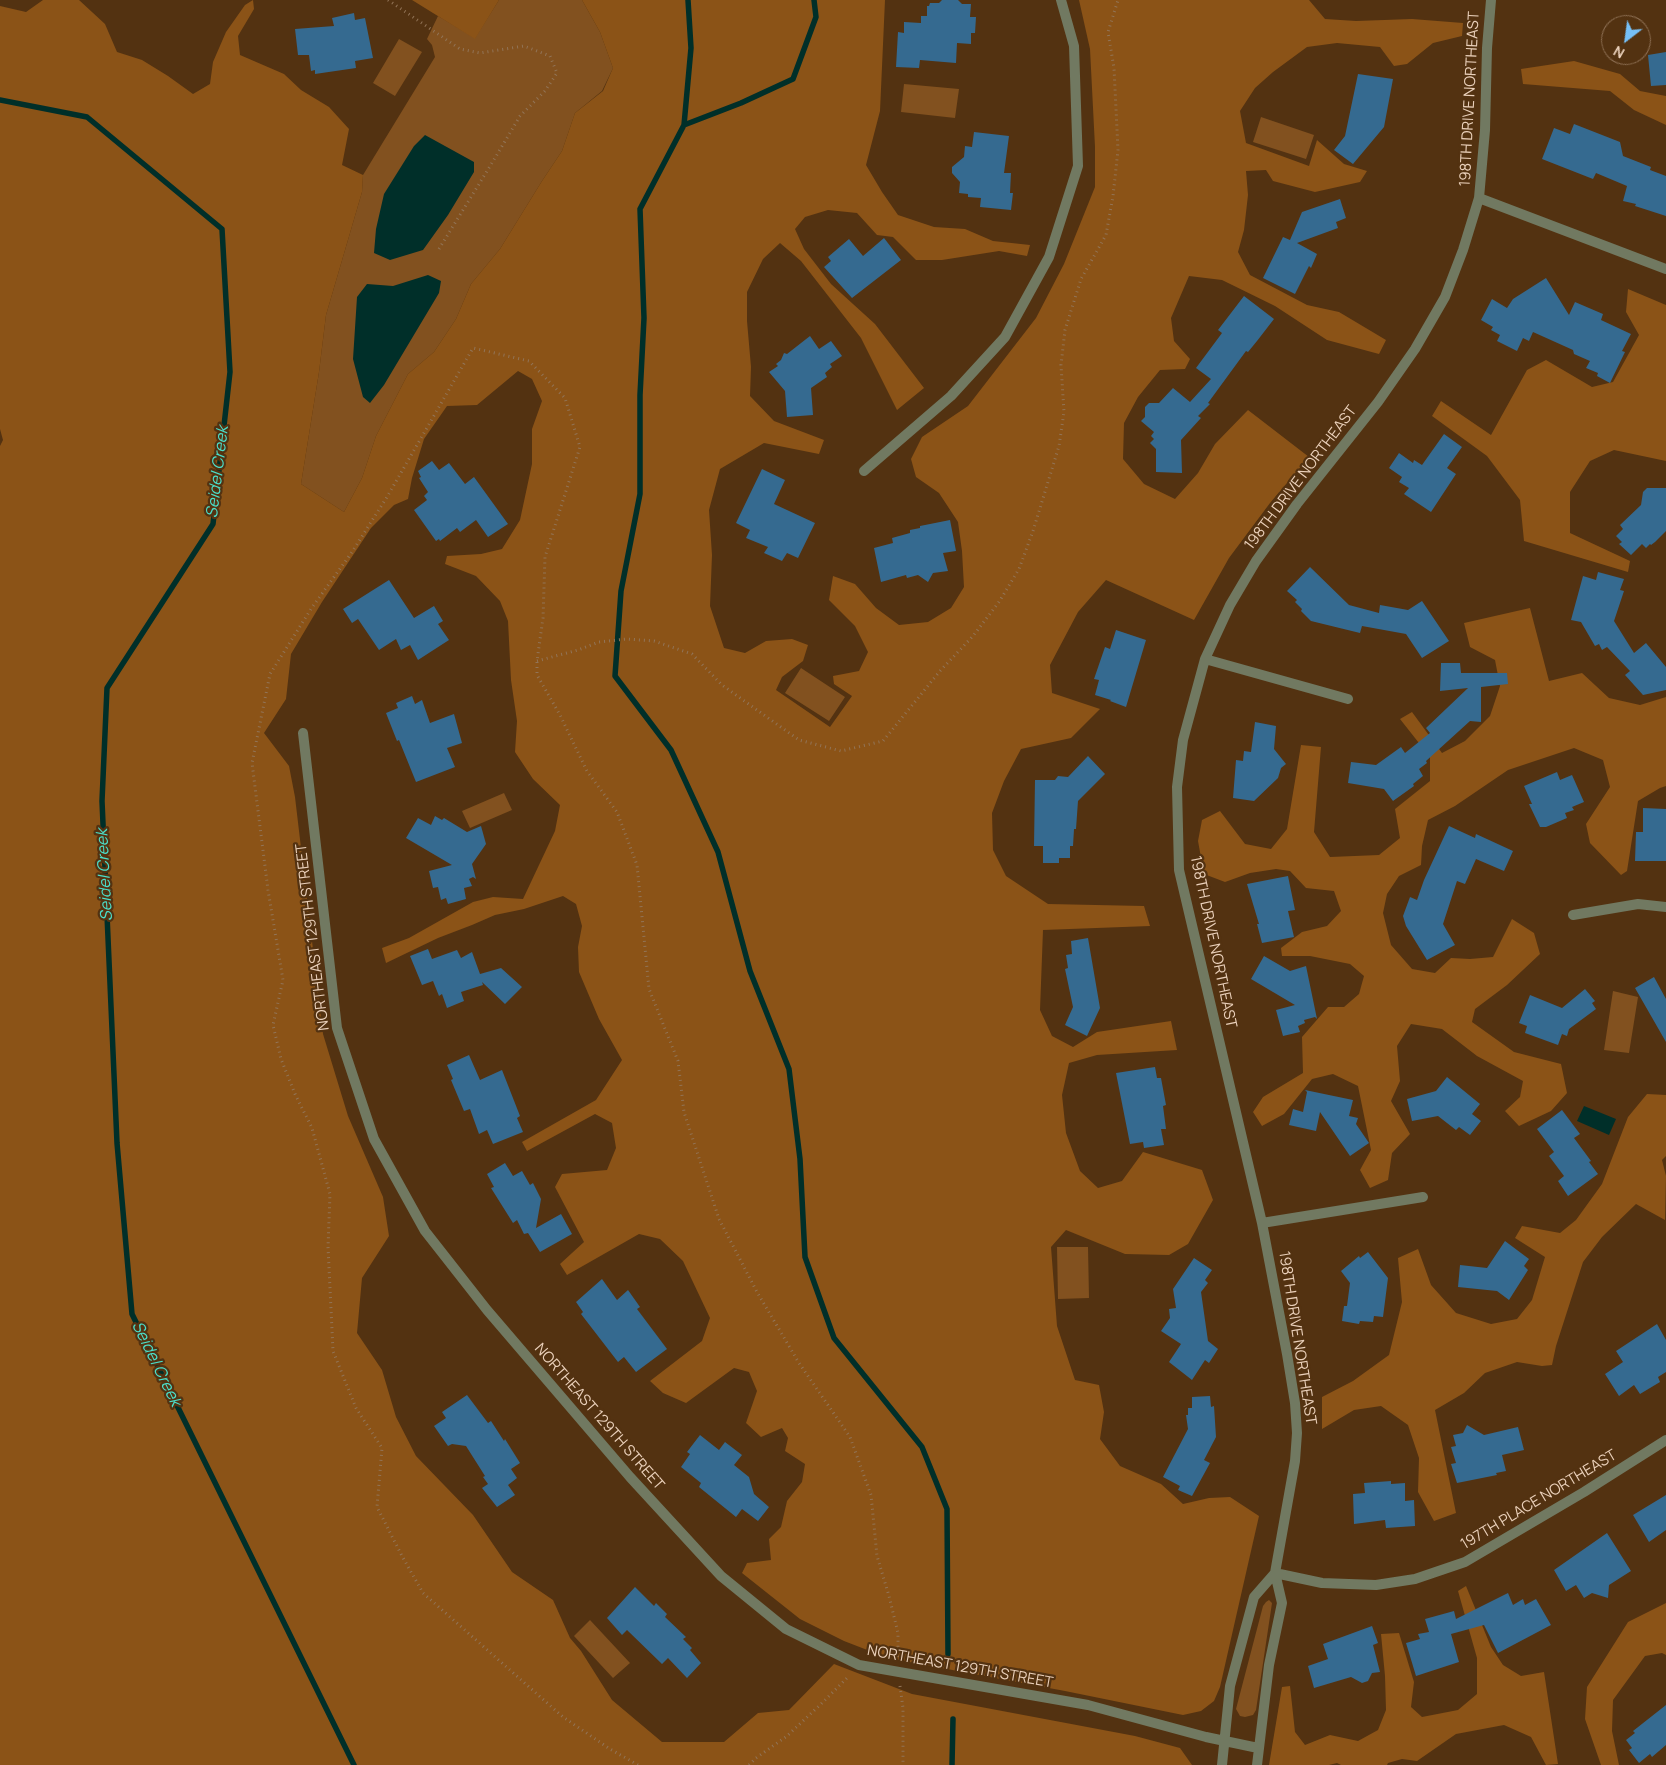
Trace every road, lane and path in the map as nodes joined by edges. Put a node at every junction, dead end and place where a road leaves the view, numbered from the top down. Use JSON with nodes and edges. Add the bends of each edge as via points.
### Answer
{"nodes":[{"id":1,"x":388,"y":0,"type":"edge"},
{"id":2,"x":1061,"y":0,"type":"edge"},
{"id":3,"x":1118,"y":0,"type":"edge"},
{"id":4,"x":1491,"y":0,"type":"edge"},
{"id":5,"x":1479,"y":198,"type":"junction"},
{"id":6,"x":440,"y":249,"type":"dead end"},
{"id":7,"x":1666,"y":269,"type":"edge"},
{"id":8,"x":864,"y":471,"type":"dead end"},
{"id":9,"x":1205,"y":659,"type":"junction"},
{"id":10,"x":537,"y":661,"type":"junction"},
{"id":11,"x":1348,"y":699,"type":"dead end"},
{"id":12,"x":303,"y":733,"type":"dead end"},
{"id":13,"x":1666,"y":907,"type":"edge"},
{"id":14,"x":1573,"y":914,"type":"dead end"},
{"id":15,"x":1423,"y":1197,"type":"dead end"},
{"id":16,"x":1262,"y":1223,"type":"junction"},
{"id":17,"x":1666,"y":1440,"type":"edge"},
{"id":18,"x":1275,"y":1573,"type":"junction"},
{"id":19,"x":859,"y":1665,"type":"junction"},
{"id":20,"x":898,"y":1672,"type":"junction"},
{"id":21,"x":1224,"y":1740,"type":"junction"},
{"id":22,"x":1258,"y":1748,"type":"junction"},
{"id":23,"x":638,"y":1765,"type":"edge"},
{"id":24,"x":749,"y":1765,"type":"edge"},
{"id":25,"x":903,"y":1765,"type":"edge"},
{"id":26,"x":1222,"y":1765,"type":"edge"},
{"id":27,"x":1256,"y":1765,"type":"edge"}],
"edges":[{"from":1,"to":6,"type":"path","via":[[460,49],[480,53],[524,46],[550,56],[558,73],[520,116]]},
{"from":2,"to":8,"type":"street","via":[[1074,46],[1078,166],[1049,257],[1005,337],[951,396]]},
{"from":3,"to":10,"type":"path","via":[[1108,32],[1114,68],[1118,150],[1113,196],[1106,235],[1081,279],[1065,330],[1061,365],[1064,412],[1049,481],[1019,569],[994,609],[882,741],[841,751],[799,740],[722,685],[692,654],[654,641],[599,642]]},
{"from":4,"to":5,"type":"street","name":"198TH DRIVE NORTHEAST"},
{"from":5,"to":7,"type":"street"},
{"from":5,"to":9,"type":"street","name":"198TH DRIVE NORTHEAST","via":[[1445,297],[1415,349],[1378,402],[1296,504],[1256,562],[1230,605]]},
{"from":9,"to":11,"type":"street"},
{"from":9,"to":16,"type":"street","name":"198TH DRIVE NORTHEAST","via":[[1183,740],[1177,787],[1179,870]]},
{"from":10,"to":20,"type":"path","via":[[537,675],[587,771],[617,812],[637,865],[649,989],[678,1061],[684,1112],[719,1219],[799,1363],[850,1437],[865,1478],[871,1495],[877,1556],[898,1633]]},
{"from":10,"to":23,"type":"path","via":[[543,618],[545,557],[580,447],[565,398],[529,361],[473,348],[352,552],[270,674],[252,763],[283,980],[273,1025],[281,1059],[312,1128],[330,1194],[328,1247],[333,1351],[356,1408],[382,1448],[377,1507],[424,1593],[563,1717]]},
{"from":12,"to":19,"type":"street","name":"NORTHEAST 129TH STREET","via":[[337,1028],[374,1139],[425,1231],[568,1405],[721,1576],[786,1628]]},
{"from":13,"to":14,"type":"street","via":[[1638,904]]},
{"from":15,"to":16,"type":"street"},
{"from":16,"to":18,"type":"street","name":"198TH DRIVE NORTHEAST","via":[[1287,1354],[1297,1433]]},
{"from":17,"to":18,"type":"street","name":"197TH PLACE NORTHEAST","via":[[1465,1562],[1415,1579],[1376,1585],[1322,1583]]},
{"from":18,"to":21,"type":"street","via":[[1254,1597],[1230,1686]]},
{"from":18,"to":22,"type":"street","name":"198TH DRIVE NORTHEAST","via":[[1282,1603],[1269,1665]]},
{"from":19,"to":20,"type":"street","name":"NORTHEAST 129TH STREET"},
{"from":19,"to":24,"type":"path","via":[[787,1736]]},
{"from":20,"to":21,"type":"street","name":"NORTHEAST 129TH STREET","via":[[1088,1705]]},
{"from":20,"to":25,"type":"path","via":[[903,1708]]},
{"from":21,"to":22,"type":"street","name":"NORTHEAST 129TH STREET"},
{"from":21,"to":26,"type":"street"},
{"from":22,"to":27,"type":"street","name":"198TH DRIVE NORTHEAST"}]}
